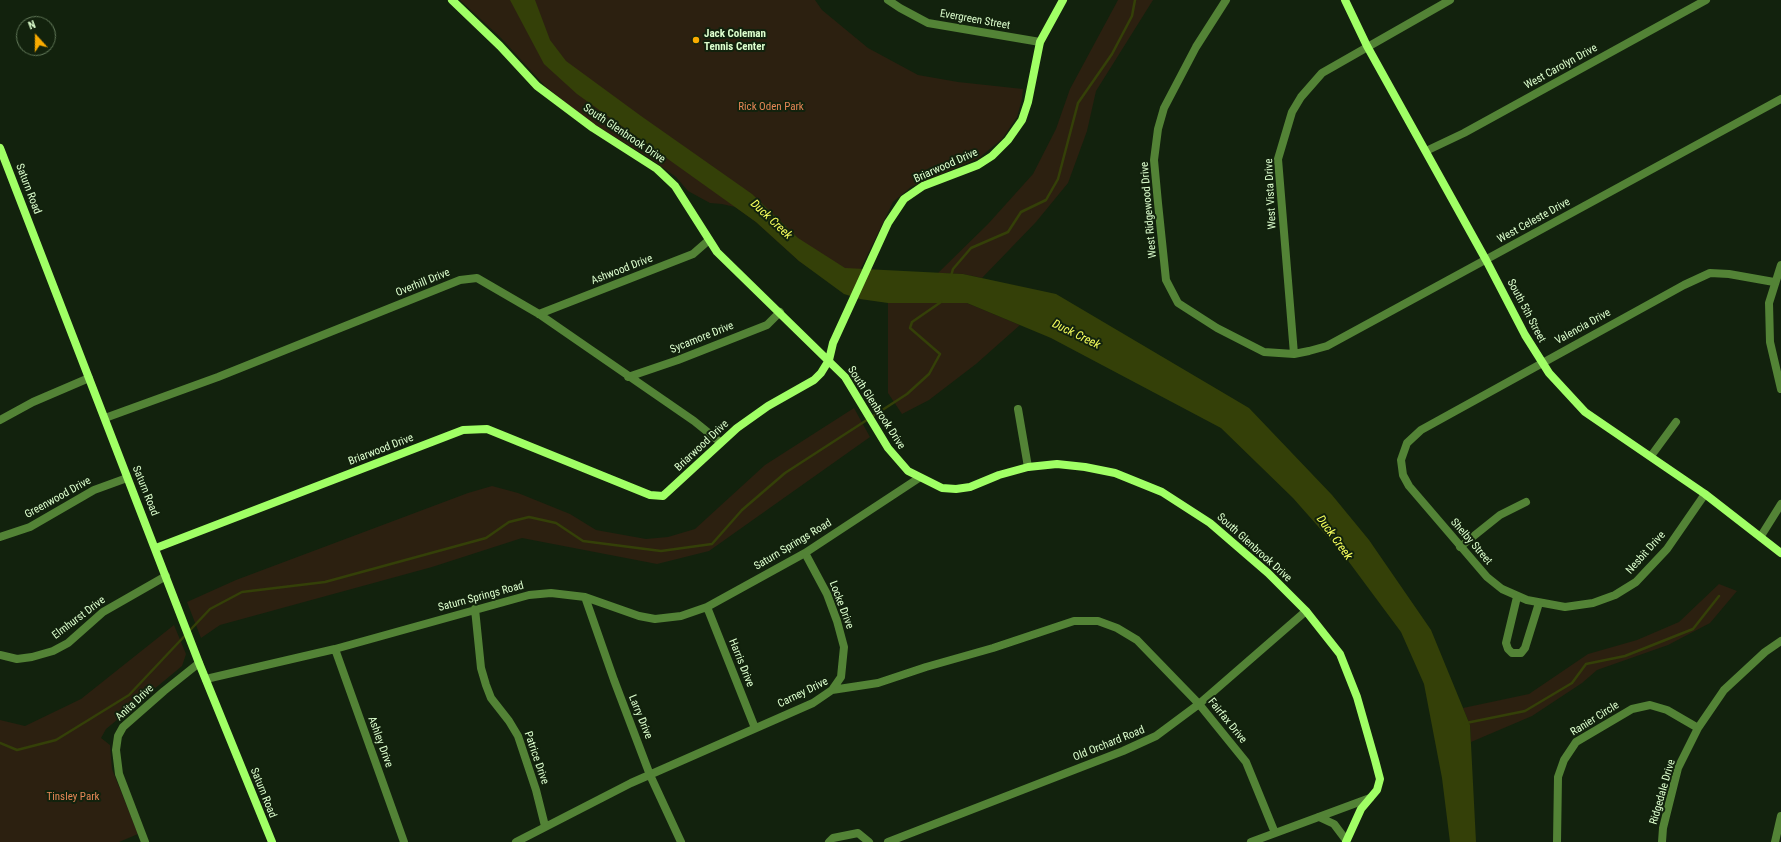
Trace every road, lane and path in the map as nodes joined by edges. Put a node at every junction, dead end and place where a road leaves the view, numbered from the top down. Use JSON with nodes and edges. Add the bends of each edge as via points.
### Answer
{"nodes":[{"id":1,"x":452,"y":0,"type":"edge"},
{"id":2,"x":888,"y":0,"type":"edge"},
{"id":3,"x":1062,"y":0,"type":"edge"},
{"id":4,"x":1226,"y":0,"type":"edge"},
{"id":5,"x":1345,"y":0,"type":"edge"},
{"id":6,"x":1450,"y":0,"type":"edge"},
{"id":7,"x":1706,"y":0,"type":"edge"},
{"id":8,"x":1040,"y":42,"type":"junction"},
{"id":9,"x":1367,"y":46,"type":"junction"},
{"id":10,"x":1781,"y":99,"type":"edge"},
{"id":11,"x":0,"y":148,"type":"edge"},
{"id":12,"x":1426,"y":151,"type":"junction"},
{"id":13,"x":709,"y":240,"type":"junction"},
{"id":14,"x":1486,"y":260,"type":"junction"},
{"id":15,"x":1781,"y":265,"type":"edge"},
{"id":16,"x":1774,"y":282,"type":"junction"},
{"id":17,"x":780,"y":312,"type":"junction"},
{"id":18,"x":539,"y":314,"type":"junction"},
{"id":19,"x":1294,"y":354,"type":"junction"},
{"id":20,"x":828,"y":360,"type":"junction"},
{"id":21,"x":1541,"y":362,"type":"junction"},
{"id":22,"x":628,"y":377,"type":"junction"},
{"id":23,"x":89,"y":378,"type":"junction"},
{"id":24,"x":1781,"y":389,"type":"edge"},
{"id":25,"x":1018,"y":409,"type":"dead end"},
{"id":26,"x":105,"y":418,"type":"junction"},
{"id":27,"x":0,"y":420,"type":"edge"},
{"id":28,"x":1676,"y":422,"type":"dead end"},
{"id":29,"x":720,"y":442,"type":"junction"},
{"id":30,"x":1651,"y":456,"type":"junction"},
{"id":31,"x":1028,"y":467,"type":"junction"},
{"id":32,"x":1403,"y":475,"type":"joint"},
{"id":33,"x":127,"y":478,"type":"junction"},
{"id":34,"x":919,"y":478,"type":"junction"},
{"id":35,"x":1705,"y":494,"type":"junction"},
{"id":36,"x":1526,"y":502,"type":"dead end"},
{"id":37,"x":1781,"y":504,"type":"edge"},
{"id":38,"x":1761,"y":536,"type":"junction"},
{"id":39,"x":0,"y":537,"type":"edge"},
{"id":40,"x":1460,"y":547,"type":"junction"},
{"id":41,"x":156,"y":548,"type":"junction"},
{"id":42,"x":805,"y":553,"type":"junction"},
{"id":43,"x":1781,"y":553,"type":"edge"},
{"id":44,"x":166,"y":576,"type":"junction"},
{"id":45,"x":585,"y":597,"type":"junction"},
{"id":46,"x":1517,"y":597,"type":"junction"},
{"id":47,"x":1539,"y":603,"type":"junction"},
{"id":48,"x":706,"y":607,"type":"junction"},
{"id":49,"x":475,"y":609,"type":"junction"},
{"id":50,"x":1306,"y":611,"type":"junction"},
{"id":51,"x":1137,"y":640,"type":"joint"},
{"id":52,"x":1781,"y":641,"type":"edge"},
{"id":53,"x":335,"y":649,"type":"junction"},
{"id":54,"x":0,"y":655,"type":"edge"},
{"id":55,"x":199,"y":663,"type":"junction"},
{"id":56,"x":206,"y":680,"type":"junction"},
{"id":57,"x":832,"y":690,"type":"junction"},
{"id":58,"x":1199,"y":704,"type":"junction"},
{"id":59,"x":755,"y":728,"type":"junction"},
{"id":60,"x":1698,"y":728,"type":"junction"},
{"id":61,"x":650,"y":775,"type":"junction"},
{"id":62,"x":1370,"y":798,"type":"junction"},
{"id":63,"x":1781,"y":816,"type":"edge"},
{"id":64,"x":1319,"y":817,"type":"junction"},
{"id":65,"x":545,"y":826,"type":"junction"},
{"id":66,"x":1275,"y":833,"type":"junction"},
{"id":67,"x":1346,"y":841,"type":"edge"},
{"id":68,"x":145,"y":842,"type":"edge"},
{"id":69,"x":272,"y":842,"type":"edge"},
{"id":70,"x":404,"y":842,"type":"edge"},
{"id":71,"x":516,"y":842,"type":"edge"},
{"id":72,"x":681,"y":842,"type":"edge"},
{"id":73,"x":829,"y":842,"type":"edge"},
{"id":74,"x":869,"y":842,"type":"edge"},
{"id":75,"x":888,"y":842,"type":"edge"},
{"id":76,"x":1251,"y":842,"type":"edge"},
{"id":77,"x":1557,"y":842,"type":"edge"},
{"id":78,"x":1662,"y":842,"type":"edge"},
{"id":79,"x":1775,"y":842,"type":"edge"}],
"edges":[{"from":1,"to":13,"type":"street","name":"South Glenbrook Drive","via":[[537,86],[593,128],[657,169],[675,186]]},
{"from":2,"to":8,"type":"street","name":"Evergreen Street","via":[[928,23]]},
{"from":3,"to":8,"type":"street","name":"Briarwood Drive"},
{"from":4,"to":19,"type":"street","name":"West Ridgewood Drive","via":[[1172,92],[1158,129],[1154,160],[1166,280],[1178,303],[1217,328],[1264,352]]},
{"from":5,"to":9,"type":"street","name":"South 5th Street"},
{"from":6,"to":9,"type":"street","name":"West Vista Drive"},
{"from":7,"to":12,"type":"street","name":"West Carolyn Drive","via":[[1464,133]]},
{"from":8,"to":20,"type":"street","name":"Briarwood Drive","via":[[1022,120],[1008,140],[992,156],[978,165],[923,186],[904,199],[888,223],[833,343]]},
{"from":9,"to":12,"type":"street","name":"South 5th Street"},
{"from":9,"to":19,"type":"street","name":"West Vista Drive","via":[[1322,73],[1302,97],[1292,112],[1278,159]]},
{"from":10,"to":14,"type":"street","name":"West Celeste Drive"},
{"from":11,"to":23,"type":"street","name":"Saturn Road"},
{"from":12,"to":14,"type":"street","name":"South 5th Street"},
{"from":13,"to":17,"type":"street","name":"South Glenbrook Drive","via":[[717,252]]},
{"from":13,"to":18,"type":"street","name":"Ashwood Drive","via":[[693,254]]},
{"from":14,"to":19,"type":"street","name":"West Celeste Drive","via":[[1327,346]]},
{"from":14,"to":21,"type":"street","name":"South 5th Street"},
{"from":15,"to":16,"type":"street"},
{"from":16,"to":21,"type":"street","name":"Valencia Drive","via":[[1710,273]]},
{"from":16,"to":24,"type":"street","via":[[1769,303],[1770,342]]},
{"from":17,"to":20,"type":"street","name":"South Glenbrook Drive"},
{"from":17,"to":22,"type":"street","name":"Sycamore Drive","via":[[767,324]]},
{"from":18,"to":22,"type":"street","name":"Overhill Drive"},
{"from":18,"to":26,"type":"street","name":"Overhill Drive","via":[[477,278],[460,280],[218,377]]},
{"from":20,"to":29,"type":"street","name":"Briarwood Drive","via":[[814,380],[768,406]]},
{"from":20,"to":34,"type":"street","name":"South Glenbrook Drive","via":[[845,377],[888,448],[908,471]]},
{"from":21,"to":30,"type":"street","name":"South 5th Street","via":[[1585,412]]},
{"from":21,"to":32,"type":"street","name":"Valencia Drive","via":[[1421,430],[1407,444],[1401,460]]},
{"from":22,"to":29,"type":"street","name":"Overhill Drive","via":[[694,421]]},
{"from":23,"to":26,"type":"street","name":"Saturn Road"},
{"from":23,"to":27,"type":"street","via":[[32,402]]},
{"from":25,"to":31,"type":"street"},
{"from":26,"to":33,"type":"street","name":"Saturn Road"},
{"from":28,"to":30,"type":"street"},
{"from":29,"to":41,"type":"street","name":"Briarwood Drive","via":[[662,496],[650,495],[487,429],[463,430]]},
{"from":30,"to":35,"type":"street","name":"South 5th Street"},
{"from":31,"to":34,"type":"street","name":"South Glenbrook Drive","via":[[970,487],[956,489],[942,488]]},
{"from":31,"to":50,"type":"street","name":"South Glenbrook Drive","via":[[1058,464],[1085,467],[1115,473],[1162,492],[1229,538]]},
{"from":32,"to":40,"type":"street","name":"Shelby Street","via":[[1409,486]]},
{"from":33,"to":39,"type":"street","name":"Greenwood Drive","via":[[94,490],[30,527]]},
{"from":33,"to":41,"type":"street","name":"Saturn Road"},
{"from":34,"to":42,"type":"street","name":"Saturn Springs Road"},
{"from":35,"to":38,"type":"street","name":"South 5th Street"},
{"from":35,"to":47,"type":"street","name":"Nesbit Drive","via":[[1667,549],[1636,582],[1615,595],[1593,603],[1565,607]]},
{"from":36,"to":40,"type":"street","via":[[1500,515]]},
{"from":37,"to":38,"type":"street"},
{"from":38,"to":43,"type":"street","name":"South 5th Street"},
{"from":40,"to":46,"type":"street","name":"Shelby Street","via":[[1487,577]]},
{"from":41,"to":44,"type":"street","name":"Saturn Road"},
{"from":42,"to":48,"type":"street","name":"Saturn Springs Road"},
{"from":42,"to":57,"type":"street","name":"Locke Drive","via":[[827,594],[844,647],[841,677]]},
{"from":44,"to":54,"type":"street","name":"Elmhurst Drive","via":[[103,612],[68,644],[32,657],[17,659]]},
{"from":44,"to":55,"type":"street","name":"Saturn Road"},
{"from":45,"to":48,"type":"street","name":"Saturn Springs Road","via":[[655,619],[681,616]]},
{"from":45,"to":49,"type":"street","name":"Saturn Springs Road","via":[[551,593],[529,595]]},
{"from":45,"to":61,"type":"street","name":"Larry Drive"},
{"from":46,"to":47,"type":"street","name":"Shelby Street"},
{"from":46,"to":47,"type":"street","via":[[1506,643],[1512,653],[1521,652],[1525,648]]},
{"from":48,"to":59,"type":"street","name":"Harris Drive"},
{"from":49,"to":53,"type":"street","name":"Saturn Springs Road"},
{"from":49,"to":65,"type":"street","name":"Patrice Drive","via":[[481,668],[486,685],[491,698],[510,721],[518,736]]},
{"from":50,"to":58,"type":"street","name":"Old Orchard Road"},
{"from":50,"to":62,"type":"street","name":"South Glenbrook Drive","via":[[1340,654],[1357,698],[1380,779],[1377,790]]},
{"from":51,"to":57,"type":"street","name":"Carney Drive","via":[[1117,628],[1098,621],[1074,621],[878,682]]},
{"from":51,"to":58,"type":"street","name":"Fairfax Drive"},
{"from":52,"to":60,"type":"street","name":"Ridgedale Drive","via":[[1765,652],[1724,690]]},
{"from":53,"to":56,"type":"street","name":"Saturn Springs Road"},
{"from":53,"to":70,"type":"street","name":"Ashley Drive"},
{"from":55,"to":56,"type":"street","name":"Saturn Road"},
{"from":55,"to":68,"type":"street","name":"Anita Drive","via":[[123,728],[118,736],[116,750],[119,774]]},
{"from":56,"to":69,"type":"street","name":"Saturn Road"},
{"from":57,"to":59,"type":"street","name":"Carney Drive","via":[[813,703]]},
{"from":58,"to":66,"type":"street","name":"Fairfax Drive","via":[[1246,762]]},
{"from":58,"to":75,"type":"street","name":"Old Orchard Road","via":[[1156,736],[1123,751]]},
{"from":59,"to":61,"type":"street","name":"Carney Drive"},
{"from":60,"to":77,"type":"street","name":"Ranier Circle","via":[[1668,710],[1650,705],[1632,709],[1576,742],[1564,760],[1558,777]]},
{"from":60,"to":78,"type":"street","name":"Ridgedale Drive","via":[[1678,768]]},
{"from":61,"to":65,"type":"street","name":"Carney Drive"},
{"from":61,"to":72,"type":"street","name":"Larry Drive"},
{"from":62,"to":64,"type":"street"},
{"from":62,"to":67,"type":"street","name":"South Glenbrook Drive","via":[[1361,809]]},
{"from":63,"to":79,"type":"street"},
{"from":64,"to":66,"type":"street"},
{"from":64,"to":67,"type":"street","via":[[1334,824]]},
{"from":65,"to":71,"type":"street","name":"Carney Drive"},
{"from":66,"to":76,"type":"street"},
{"from":73,"to":74,"type":"street","via":[[833,838],[858,834]]}]}
